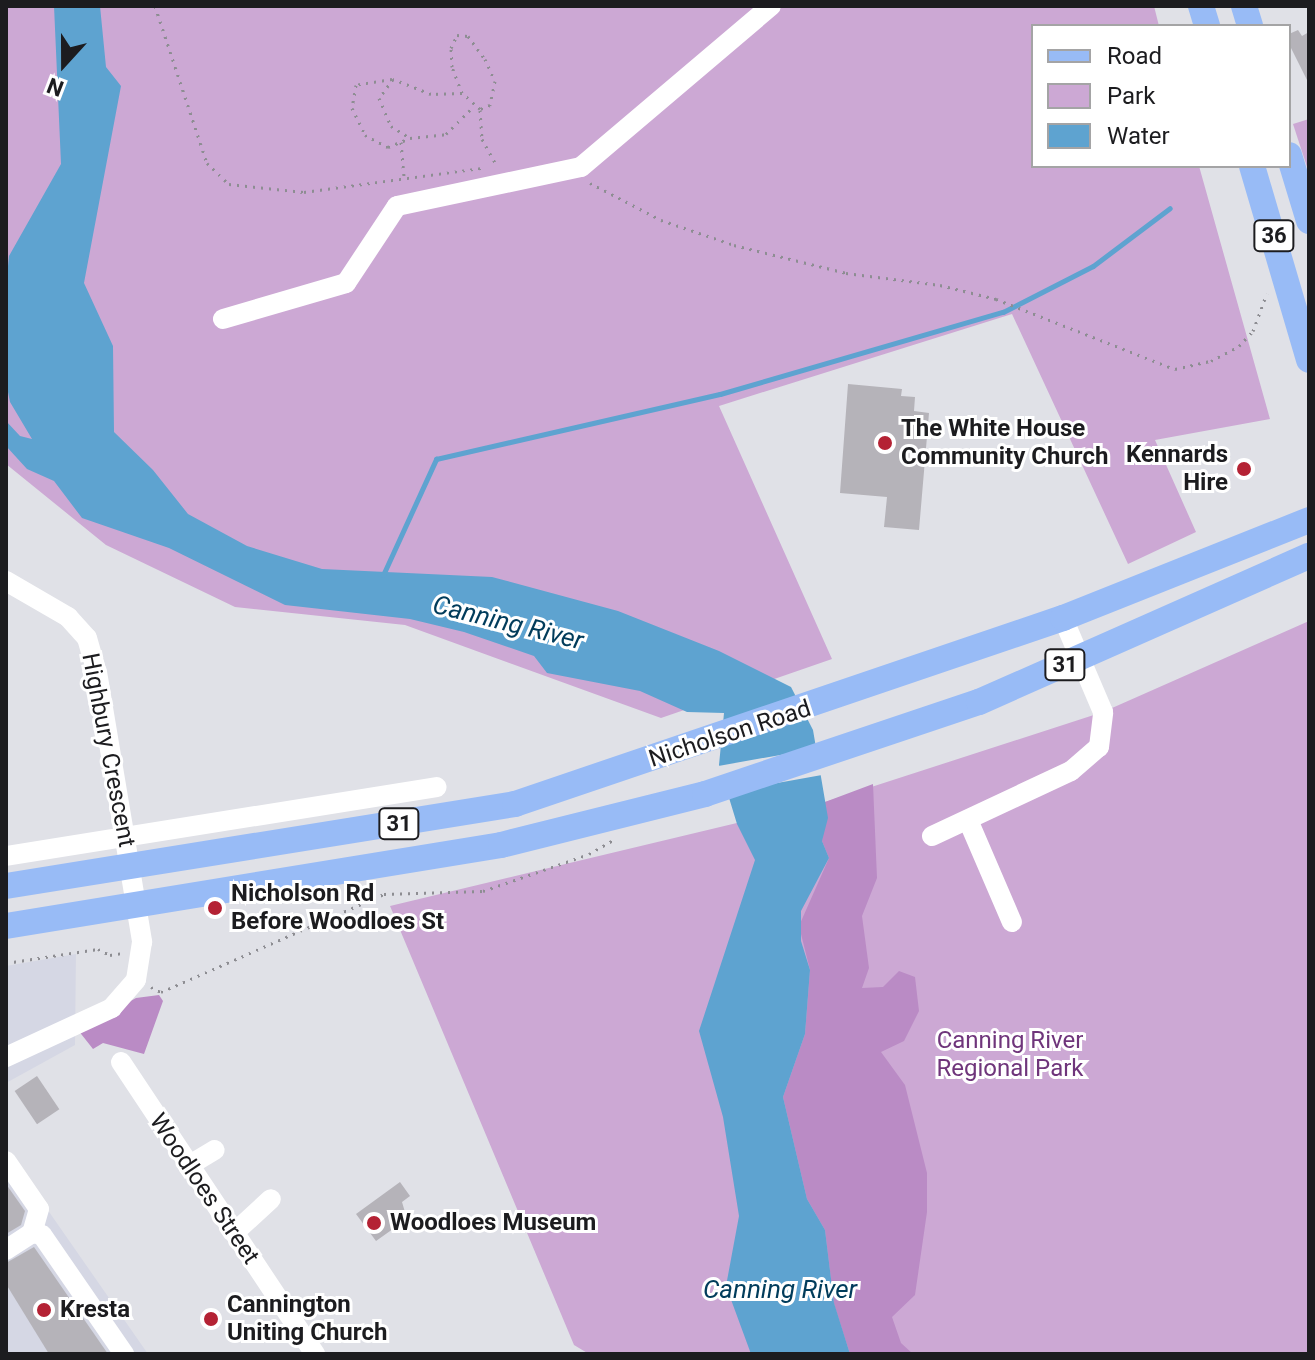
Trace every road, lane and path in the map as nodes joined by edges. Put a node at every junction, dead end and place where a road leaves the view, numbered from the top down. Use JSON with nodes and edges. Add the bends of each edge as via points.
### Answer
{"nodes":[{"id":1,"x":771,"y":6,"type":"edge"},
{"id":2,"x":393,"y":79,"type":"junction"},
{"id":3,"x":462,"y":93,"type":"junction"},
{"id":4,"x":474,"y":106,"type":"junction"},
{"id":5,"x":480,"y":109,"type":"junction"},
{"id":6,"x":410,"y":138,"type":"junction"},
{"id":7,"x":401,"y":141,"type":"junction"},
{"id":8,"x":1291,"y":162,"type":"edge"},
{"id":9,"x":497,"y":166,"type":"dead end"},
{"id":10,"x":1253,"y":168,"type":"edge"},
{"id":11,"x":404,"y":178,"type":"dead end"},
{"id":12,"x":1309,"y":221,"type":"edge"},
{"id":13,"x":1270,"y":280,"type":"dead end"},
{"id":14,"x":1009,"y":304,"type":"dead end"},
{"id":15,"x":1303,"y":304,"type":"edge"},
{"id":16,"x":223,"y":319,"type":"dead end"},
{"id":17,"x":1309,"y":360,"type":"edge"},
{"id":18,"x":1309,"y":505,"type":"edge"},
{"id":19,"x":1309,"y":520,"type":"edge"},
{"id":20,"x":1240,"y":547,"type":"junction"},
{"id":21,"x":1309,"y":556,"type":"edge"},
{"id":22,"x":6,"y":581,"type":"edge"},
{"id":23,"x":1063,"y":618,"type":"junction"},
{"id":24,"x":1082,"y":657,"type":"junction"},
{"id":25,"x":437,"y":787,"type":"dead end"},
{"id":26,"x":968,"y":820,"type":"junction"},
{"id":27,"x":620,"y":835,"type":"dead end"},
{"id":28,"x":932,"y":836,"type":"dead end"},
{"id":29,"x":125,"y":837,"type":"junction"},
{"id":30,"x":6,"y":856,"type":"edge"},
{"id":31,"x":130,"y":866,"type":"junction"},
{"id":32,"x":6,"y":886,"type":"edge"},
{"id":33,"x":136,"y":906,"type":"junction"},
{"id":34,"x":56,"y":918,"type":"junction"},
{"id":35,"x":1012,"y":922,"type":"dead end"},
{"id":36,"x":6,"y":926,"type":"edge"},
{"id":37,"x":6,"y":940,"type":"edge"},
{"id":38,"x":142,"y":950,"type":"junction"},
{"id":39,"x":6,"y":963,"type":"edge"},
{"id":40,"x":161,"y":992,"type":"dead end"},
{"id":41,"x":6,"y":1057,"type":"edge"},
{"id":42,"x":121,"y":1062,"type":"dead end"},
{"id":43,"x":215,"y":1150,"type":"dead end"},
{"id":44,"x":6,"y":1161,"type":"edge"},
{"id":45,"x":188,"y":1166,"type":"junction"},
{"id":46,"x":271,"y":1199,"type":"dead end"},
{"id":47,"x":32,"y":1233,"type":"junction"},
{"id":48,"x":234,"y":1233,"type":"junction"},
{"id":49,"x":6,"y":1250,"type":"edge"},
{"id":50,"x":124,"y":1354,"type":"edge"},
{"id":51,"x":315,"y":1354,"type":"edge"}],
"edges":[{"from":1,"to":16,"type":"street","via":[[581,167],[397,206],[346,283]]},
{"from":2,"to":3,"type":"path","via":[[431,94]]},
{"from":2,"to":6,"type":"path","via":[[379,98],[391,126]]},
{"from":2,"to":7,"type":"path","via":[[356,85],[352,108],[365,135],[388,147]]},
{"from":3,"to":4,"type":"path"},
{"from":3,"to":5,"type":"path","via":[[452,67],[457,35],[468,36],[495,81],[490,105]]},
{"from":4,"to":5,"type":"path"},
{"from":4,"to":6,"type":"path","via":[[446,134]]},
{"from":5,"to":9,"type":"path","via":[[482,139]]},
{"from":6,"to":7,"type":"path"},
{"from":7,"to":11,"type":"path"},
{"from":8,"to":12,"type":"main road","number":"36"},
{"from":10,"to":15,"type":"main road","number":"36"},
{"from":13,"to":14,"type":"path","via":[[1260,317],[1239,346],[1211,361],[1175,369]]},
{"from":15,"to":17,"type":"main road","number":"36"},
{"from":18,"to":20,"type":"main road","via":[[1262,526]]},
{"from":19,"to":20,"type":"main road","name":"Nicholson Road","number":"31"},
{"from":20,"to":23,"type":"main road","name":"Nicholson Road","number":"31"},
{"from":21,"to":24,"type":"main road","name":"Nicholson Road","number":"31"},
{"from":22,"to":29,"type":"street","name":"Highbury Crescent","via":[[68,617],[87,638]]},
{"from":23,"to":24,"type":"street"},
{"from":23,"to":31,"type":"main road","name":"Nicholson Road","number":"31","via":[[515,804]]},
{"from":24,"to":26,"type":"street","via":[[1103,712],[1099,747],[1071,771]]},
{"from":24,"to":33,"type":"main road","name":"Nicholson Road","number":"31","via":[[875,740],[648,810],[501,845]]},
{"from":25,"to":29,"type":"street"},
{"from":26,"to":28,"type":"street"},
{"from":26,"to":35,"type":"street"},
{"from":27,"to":40,"type":"path","via":[[589,854],[483,891],[384,894]]},
{"from":29,"to":30,"type":"street"},
{"from":29,"to":31,"type":"street","name":"Highbury Crescent"},
{"from":31,"to":32,"type":"main road","name":"Nicholson Road","number":"31"},
{"from":31,"to":33,"type":"street"},
{"from":33,"to":34,"type":"main road","name":"Nicholson Road","number":"31"},
{"from":33,"to":38,"type":"street"},
{"from":34,"to":36,"type":"main road","name":"Nicholson Road","number":"31"},
{"from":34,"to":37,"type":"street"},
{"from":38,"to":39,"type":"path","via":[[110,955],[98,949]]},
{"from":38,"to":41,"type":"street","via":[[136,980],[112,1008]]},
{"from":42,"to":45,"type":"street","name":"Woodloes Street"},
{"from":43,"to":45,"type":"street"},
{"from":44,"to":47,"type":"street","via":[[39,1209]]},
{"from":45,"to":48,"type":"street","name":"Woodloes Street"},
{"from":46,"to":48,"type":"street"},
{"from":47,"to":49,"type":"street"},
{"from":47,"to":50,"type":"street","via":[[42,1235]]},
{"from":48,"to":51,"type":"street","name":"Woodloes Street"}]}
